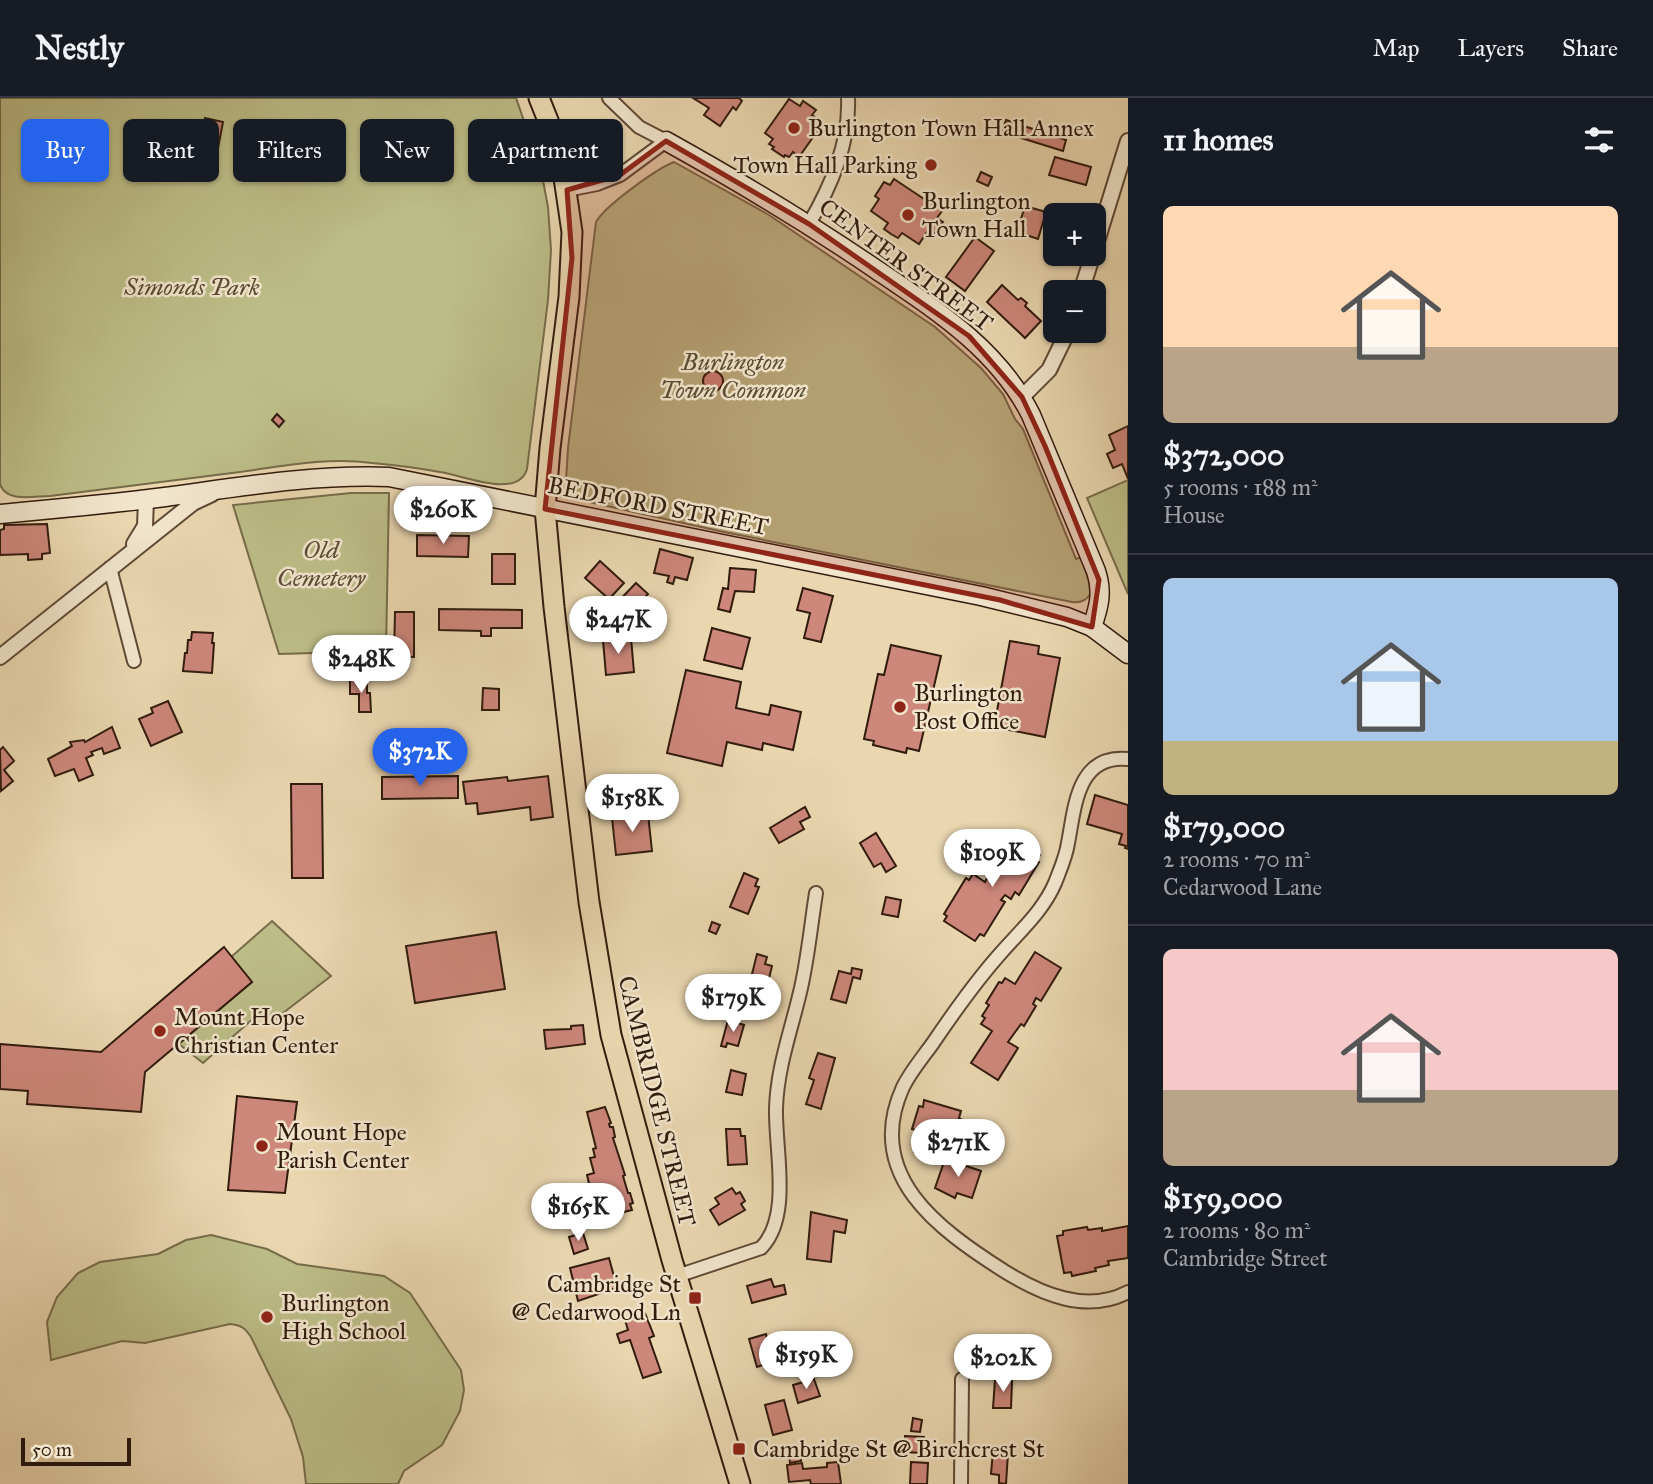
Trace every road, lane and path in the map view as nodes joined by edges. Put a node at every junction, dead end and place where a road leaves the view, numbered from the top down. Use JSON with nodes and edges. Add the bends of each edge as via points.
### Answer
{"nodes":[{"id":1,"x":539,"y":98,"type":"edge"},
{"id":2,"x":609,"y":98,"type":"edge"},
{"id":3,"x":848,"y":98,"type":"edge"},
{"id":4,"x":666,"y":141,"type":"junction"},
{"id":5,"x":1128,"y":141,"type":"edge"},
{"id":6,"x":1125,"y":164,"type":"edge"},
{"id":7,"x":567,"y":190,"type":"junction"},
{"id":8,"x":1106,"y":217,"type":"edge"},
{"id":9,"x":809,"y":224,"type":"junction"},
{"id":10,"x":1062,"y":343,"type":"edge"},
{"id":11,"x":1022,"y":397,"type":"junction"},
{"id":12,"x":222,"y":489,"type":"junction"},
{"id":13,"x":146,"y":499,"type":"junction"},
{"id":14,"x":545,"y":509,"type":"junction"},
{"id":15,"x":0,"y":514,"type":"edge"},
{"id":16,"x":125,"y":557,"type":"junction"},
{"id":17,"x":110,"y":568,"type":"junction"},
{"id":18,"x":1092,"y":627,"type":"junction"},
{"id":19,"x":1128,"y":654,"type":"edge"},
{"id":20,"x":0,"y":656,"type":"edge"},
{"id":21,"x":134,"y":661,"type":"dead end"},
{"id":22,"x":1128,"y":759,"type":"edge"},
{"id":23,"x":816,"y":893,"type":"dead end"},
{"id":24,"x":677,"y":1276,"type":"junction"},
{"id":25,"x":1128,"y":1292,"type":"edge"},
{"id":26,"x":962,"y":1379,"type":"dead end"},
{"id":27,"x":740,"y":1484,"type":"edge"},
{"id":28,"x":961,"y":1484,"type":"edge"}],
"edges":[{"from":1,"to":7,"type":"main road","name":"CAMBRIDGE STREET"},
{"from":2,"to":4,"type":"street","name":"CENTER STREET","via":[[639,127]]},
{"from":3,"to":9,"type":"street","via":[[844,146]]},
{"from":4,"to":7,"type":"street","via":[[620,174]]},
{"from":4,"to":9,"type":"main road","name":"CENTER STREET"},
{"from":5,"to":6,"type":"street"},
{"from":6,"to":8,"type":"street"},
{"from":7,"to":14,"type":"main road","name":"CAMBRIDGE STREET","via":[[571,271]]},
{"from":9,"to":11,"type":"main road","name":"CENTER STREET","via":[[951,322],[989,356]]},
{"from":10,"to":11,"type":"street","via":[[1049,370]]},
{"from":11,"to":18,"type":"main road","name":"CENTER STREET","via":[[1099,580],[1100,601]]},
{"from":12,"to":13,"type":"main road","name":"BEDFORD STREET"},
{"from":12,"to":14,"type":"main road","name":"BEDFORD STREET","via":[[388,477]]},
{"from":12,"to":16,"type":"street","via":[[193,503]]},
{"from":13,"to":15,"type":"main road","name":"BEDFORD STREET"},
{"from":13,"to":16,"type":"street","via":[[145,526]]},
{"from":14,"to":18,"type":"main road","name":"BEDFORD STREET","via":[[1008,602]]},
{"from":14,"to":24,"type":"main road","name":"CAMBRIDGE STREET","via":[[576,800],[611,1035]]},
{"from":16,"to":17,"type":"street"},
{"from":17,"to":20,"type":"street"},
{"from":17,"to":21,"type":"street"},
{"from":18,"to":19,"type":"main road"},
{"from":22,"to":25,"type":"street","via":[[1101,765],[1082,783],[1067,852],[1049,896],[973,986],[909,1076],[894,1114],[892,1143],[898,1172],[923,1208],[969,1248],[1018,1279],[1056,1297],[1077,1301],[1097,1302]]},
{"from":23,"to":24,"type":"street","via":[[801,988],[778,1085],[776,1227],[761,1248]]},
{"from":24,"to":27,"type":"main road","name":"CAMBRIDGE STREET"},
{"from":26,"to":28,"type":"street"}]}
